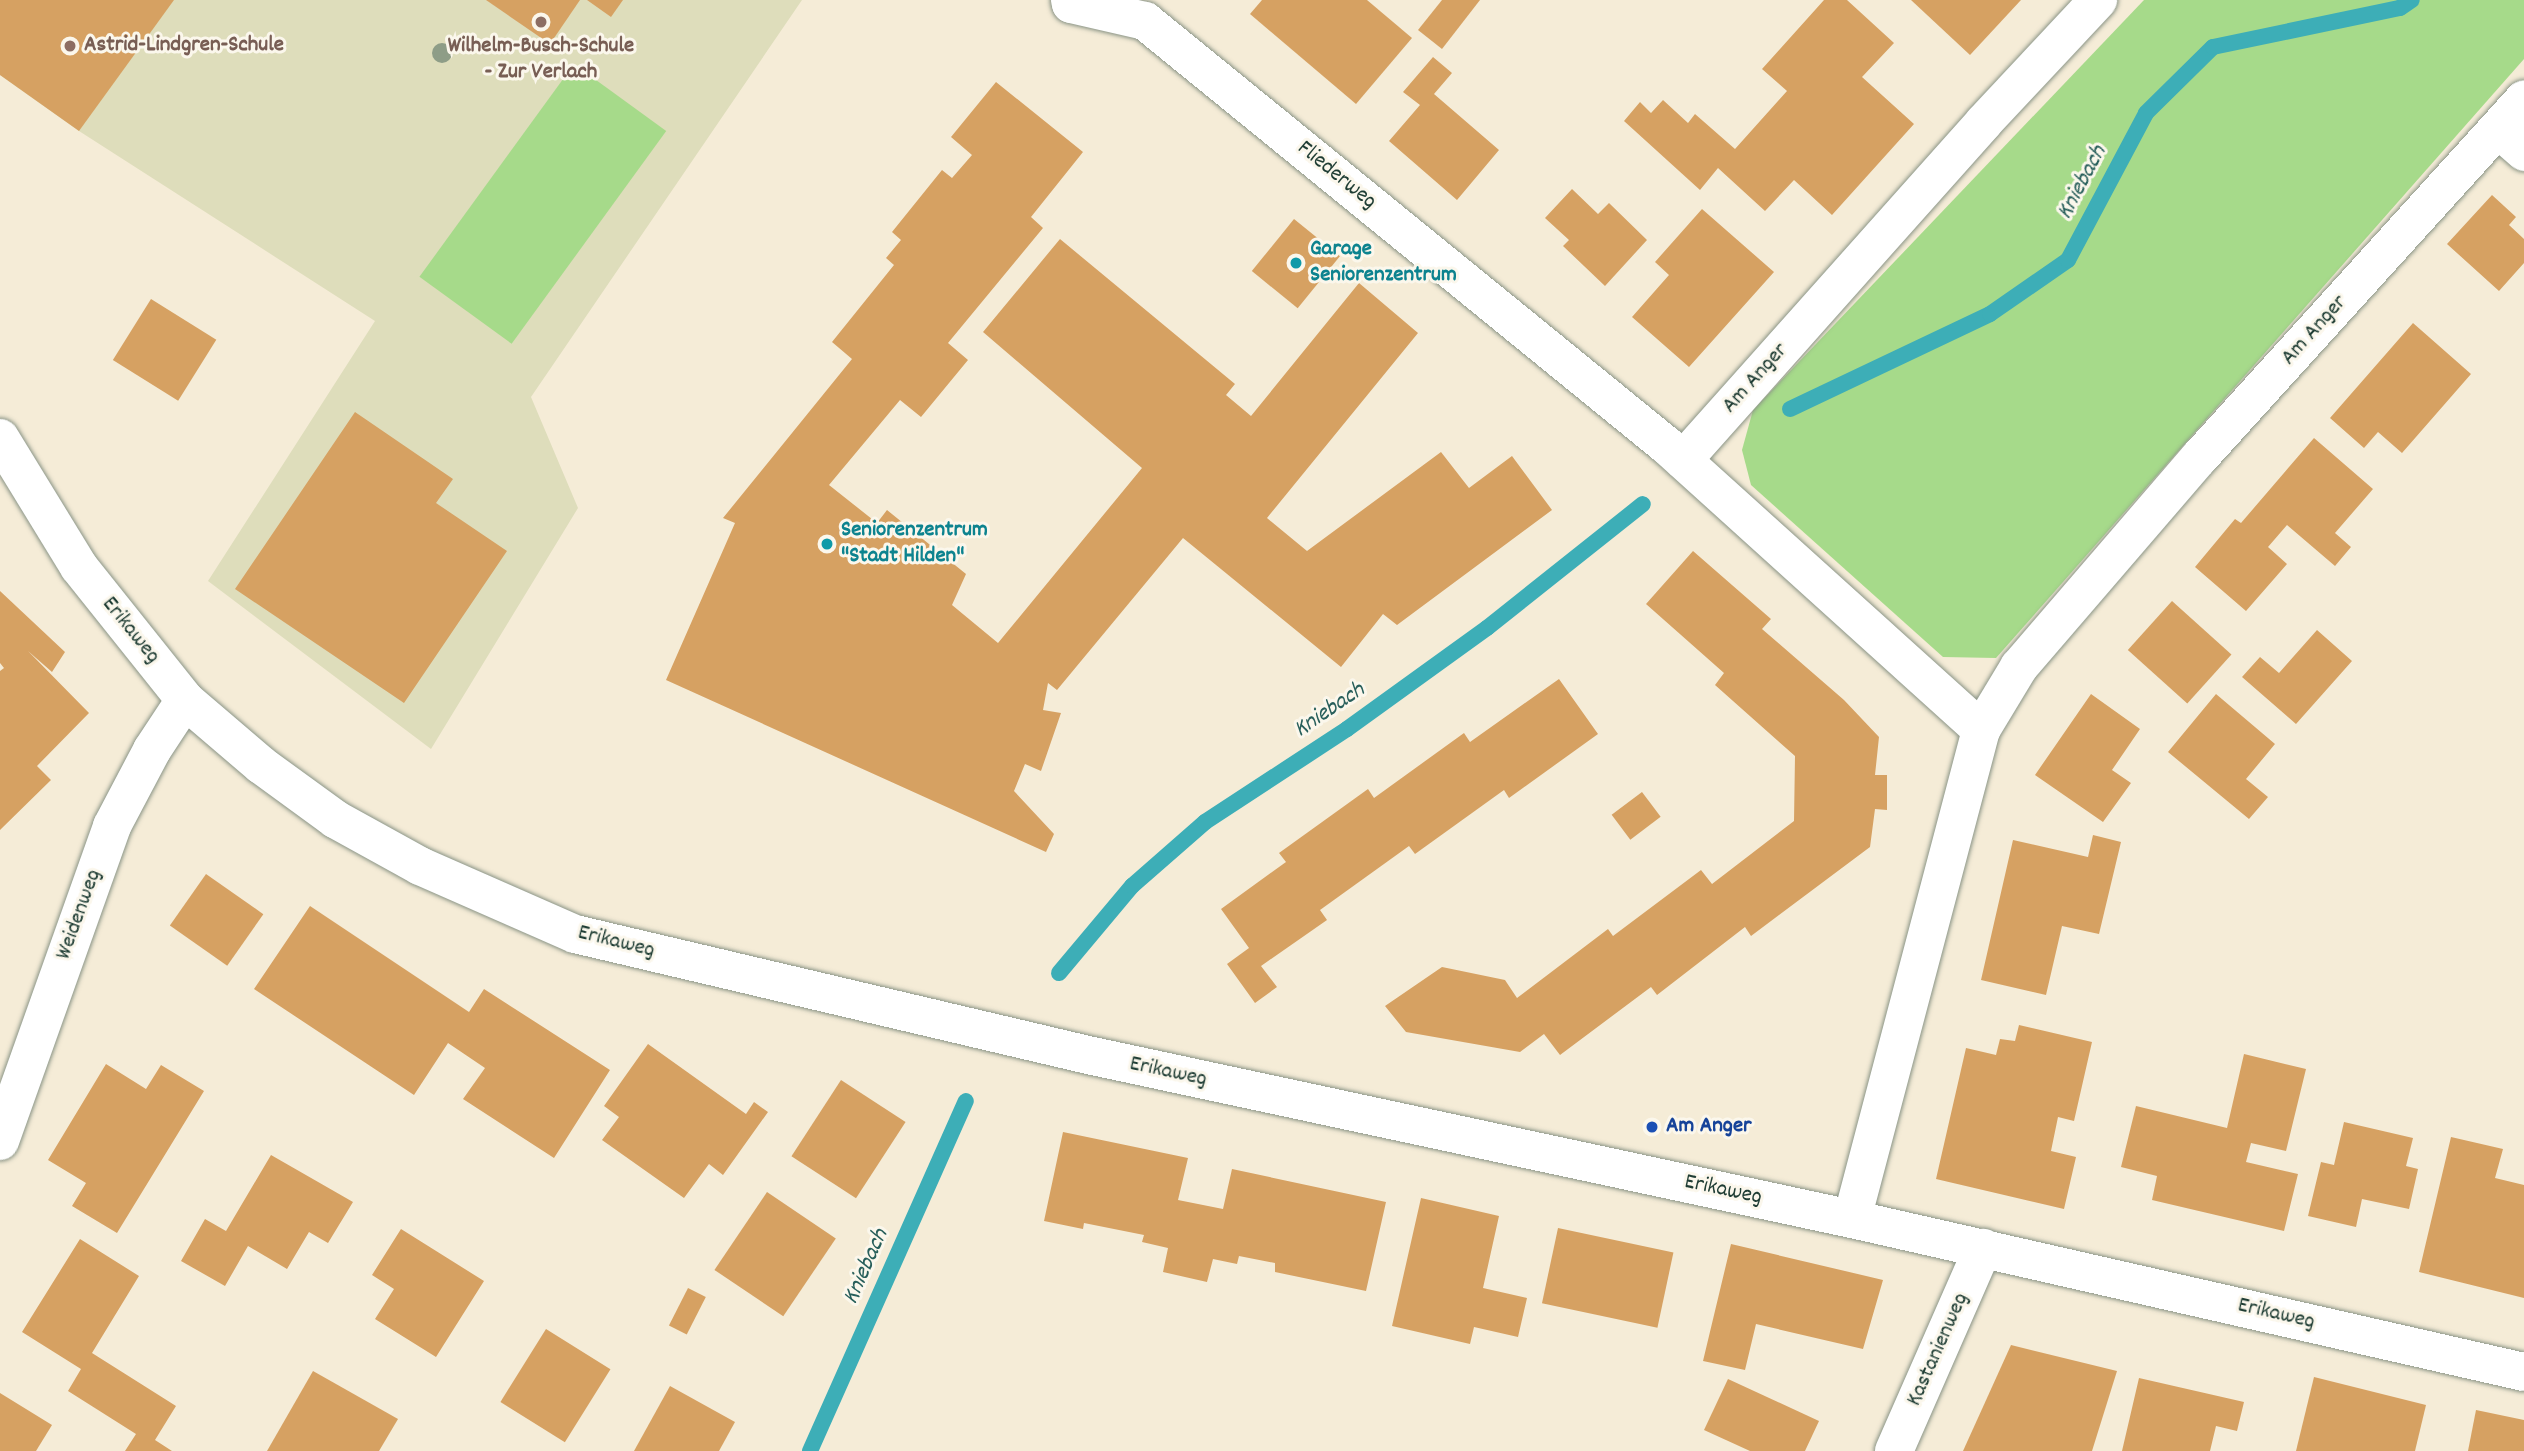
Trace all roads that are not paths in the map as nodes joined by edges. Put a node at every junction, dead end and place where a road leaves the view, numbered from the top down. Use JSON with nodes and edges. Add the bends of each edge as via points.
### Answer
{"nodes":[{"id":1,"x":2098,"y":0,"type":"edge"},
{"id":2,"x":1070,"y":2,"type":"edge"},
{"id":3,"x":2524,"y":100,"type":"edge"},
{"id":4,"x":2511,"y":141,"type":"edge"},
{"id":5,"x":0,"y":438,"type":"edge"},
{"id":6,"x":1683,"y":460,"type":"junction"},
{"id":7,"x":185,"y":700,"type":"junction"},
{"id":8,"x":1981,"y":730,"type":"junction"},
{"id":9,"x":0,"y":1141,"type":"edge"},
{"id":10,"x":1852,"y":1219,"type":"junction"},
{"id":11,"x":1983,"y":1248,"type":"junction"},
{"id":12,"x":2524,"y":1372,"type":"edge"},
{"id":13,"x":1894,"y":1451,"type":"edge"}],
"edges":[{"from":1,"to":6,"type":"street","name":"Am Anger"},
{"from":2,"to":6,"type":"street","name":"Fliederweg","via":[[1145,21]]},
{"from":3,"to":4,"type":"street","name":"Am Anger"},
{"from":4,"to":8,"type":"street","name":"Am Anger","via":[[2137,529],[2019,667]]},
{"from":5,"to":7,"type":"street","name":"Erikaweg","via":[[79,567]]},
{"from":6,"to":8,"type":"street"},
{"from":7,"to":9,"type":"street","name":"Weidenweg","via":[[112,826]]},
{"from":7,"to":10,"type":"street","name":"Erikaweg","via":[[261,765],[335,819],[420,866],[575,934],[1101,1058]]},
{"from":8,"to":10,"type":"street","name":"Am Anger"},
{"from":10,"to":11,"type":"street","name":"Erikaweg"},
{"from":11,"to":12,"type":"street","name":"Erikaweg"},
{"from":11,"to":13,"type":"street","name":"Kastanienweg"}]}
